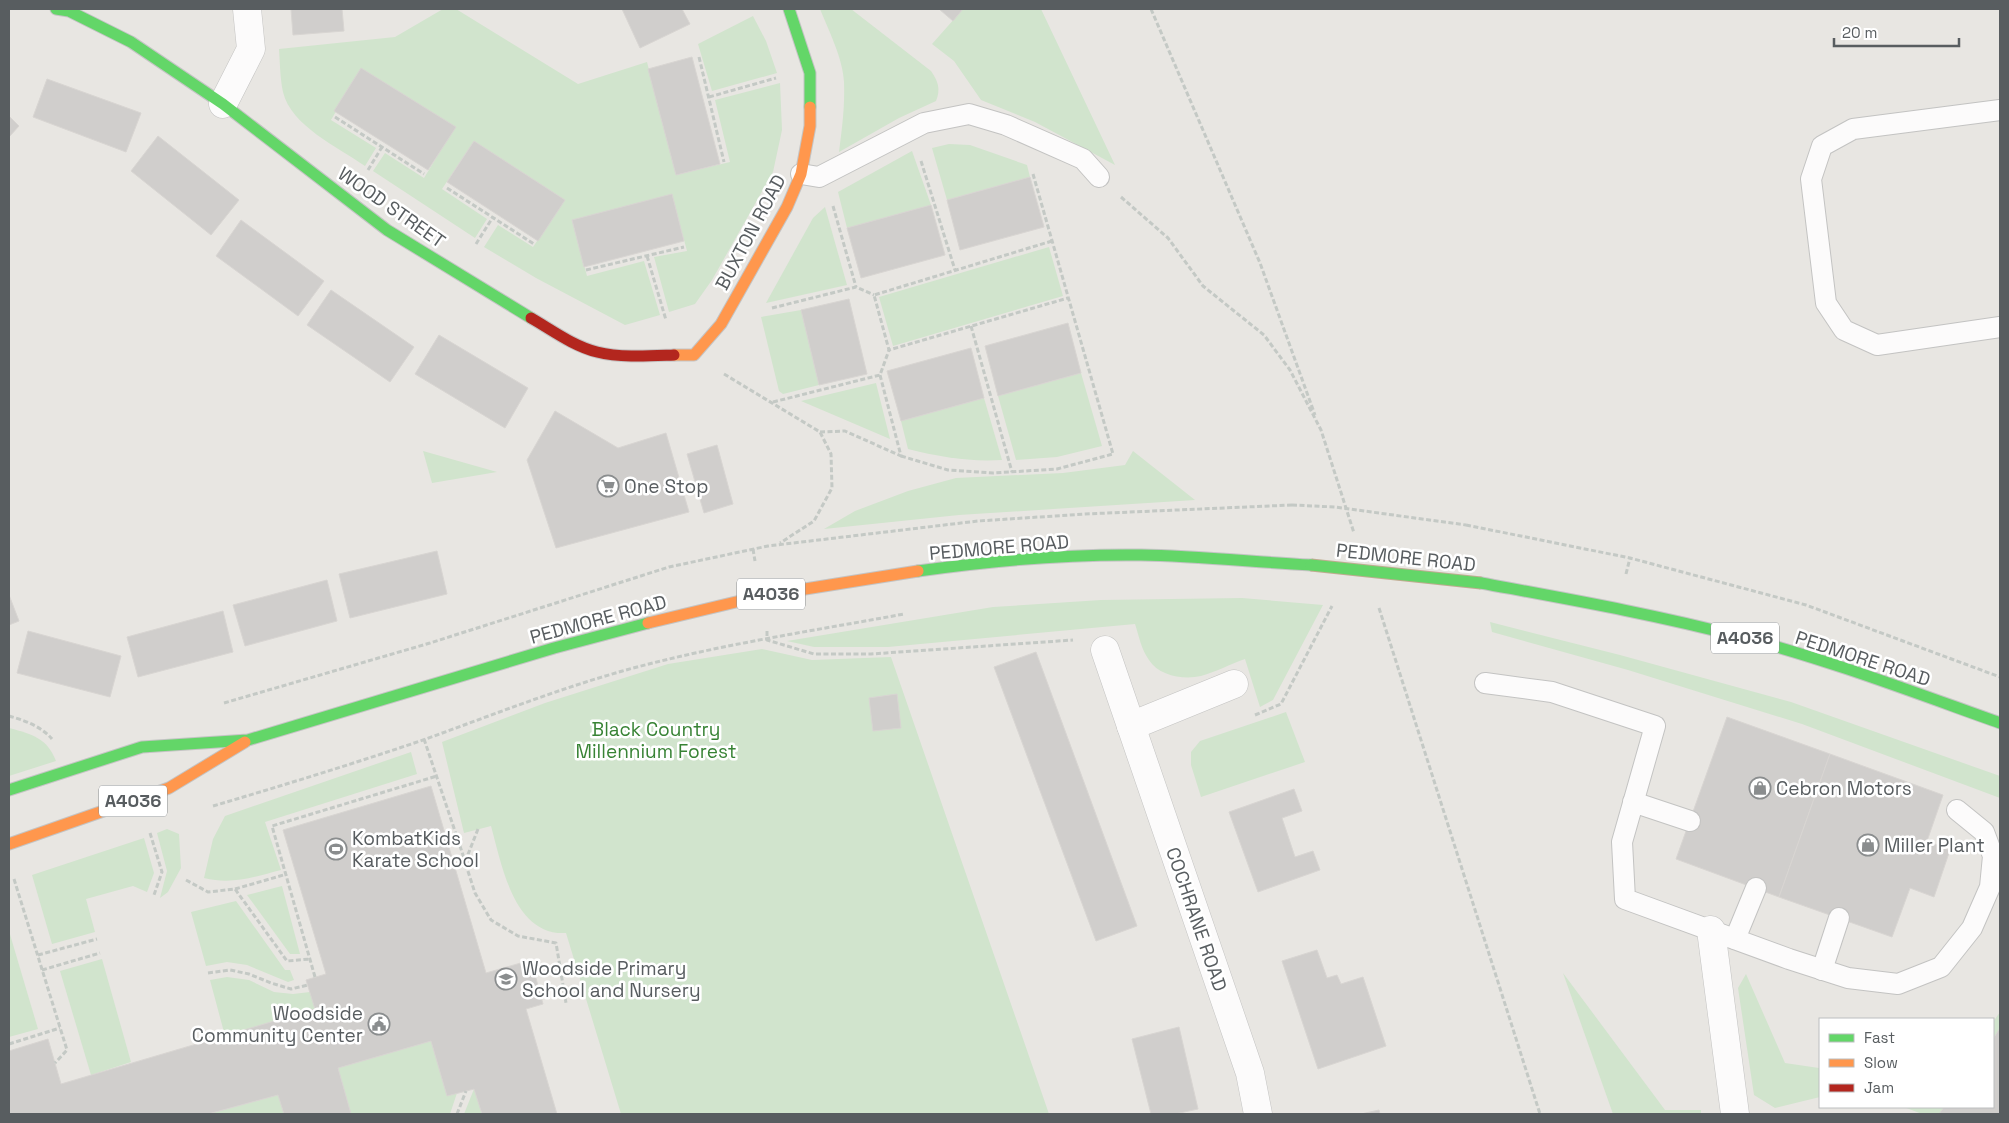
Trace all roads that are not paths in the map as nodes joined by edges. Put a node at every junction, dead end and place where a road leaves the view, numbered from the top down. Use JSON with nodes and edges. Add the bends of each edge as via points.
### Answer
{"nodes":[{"id":1,"x":56,"y":9,"type":"edge"},
{"id":2,"x":247,"y":9,"type":"edge"},
{"id":3,"x":789,"y":9,"type":"edge"},
{"id":4,"x":223,"y":104,"type":"junction"},
{"id":5,"x":2000,"y":110,"type":"edge"},
{"id":6,"x":800,"y":174,"type":"junction"},
{"id":7,"x":1098,"y":177,"type":"road end"},
{"id":8,"x":2000,"y":327,"type":"edge"},
{"id":9,"x":694,"y":355,"type":"joint"},
{"id":10,"x":1105,"y":650,"type":"dead end"},
{"id":11,"x":1485,"y":683,"type":"dead end"},
{"id":12,"x":1234,"y":684,"type":"dead end"},
{"id":13,"x":2000,"y":723,"type":"edge"},
{"id":14,"x":1131,"y":726,"type":"junction"},
{"id":15,"x":248,"y":740,"type":"junction"},
{"id":16,"x":9,"y":790,"type":"edge"},
{"id":17,"x":1633,"y":802,"type":"junction"},
{"id":18,"x":1957,"y":810,"type":"dead end"},
{"id":19,"x":1690,"y":821,"type":"dead end"},
{"id":20,"x":9,"y":844,"type":"edge"},
{"id":21,"x":1756,"y":888,"type":"dead end"},
{"id":22,"x":1839,"y":918,"type":"dead end"},
{"id":23,"x":1723,"y":934,"type":"junction"},
{"id":24,"x":1822,"y":970,"type":"junction"},
{"id":25,"x":1258,"y":1114,"type":"edge"},
{"id":26,"x":1735,"y":1114,"type":"edge"}],
"edges":[{"from":1,"to":4,"type":"main road","name":"WOOD STREET","via":[[69,11],[131,42]]},
{"from":2,"to":4,"type":"street","via":[[250,49]]},
{"from":3,"to":6,"type":"main road","name":"BUXTON ROAD","via":[[809,68],[810,126]]},
{"from":4,"to":9,"type":"main road","name":"WOOD STREET","via":[[387,230],[571,342],[597,352],[635,356]]},
{"from":5,"to":8,"type":"lane","via":[[1853,129],[1822,146],[1811,179],[1826,303],[1844,330],[1877,345]]},
{"from":6,"to":7,"type":"lane","via":[[819,177],[924,123],[970,114],[1006,125],[1082,159]]},
{"from":6,"to":9,"type":"main road","name":"BUXTON ROAD","via":[[787,207],[721,324]]},
{"from":10,"to":14,"type":"street","name":"COCHRANE ROAD"},
{"from":11,"to":17,"type":"lane","via":[[1552,692],[1655,726]]},
{"from":12,"to":14,"type":"street"},
{"from":13,"to":15,"type":"main road","name":"PEDMORE ROAD","number":"A4036","bridge":true,"via":[[1868,675],[1739,637],[1618,608],[1482,583],[1311,565],[1140,555],[955,566],[761,596],[554,648]]},
{"from":14,"to":25,"type":"street","name":"COCHRANE ROAD","via":[[1250,1073]]},
{"from":15,"to":16,"type":"main road","name":"PEDMORE ROAD","number":"A4036","via":[[142,747]]},
{"from":15,"to":20,"type":"main road","number":"A4036","via":[[169,788]]},
{"from":17,"to":19,"type":"lane"},
{"from":17,"to":23,"type":"lane","via":[[1622,842],[1625,899]]},
{"from":18,"to":24,"type":"lane","via":[[1984,832],[1993,856],[1990,887],[1972,928],[1941,967],[1898,984],[1848,978]]},
{"from":21,"to":23,"type":"lane"},
{"from":22,"to":24,"type":"lane"},
{"from":23,"to":24,"type":"lane"},
{"from":23,"to":26,"type":"street"}]}
